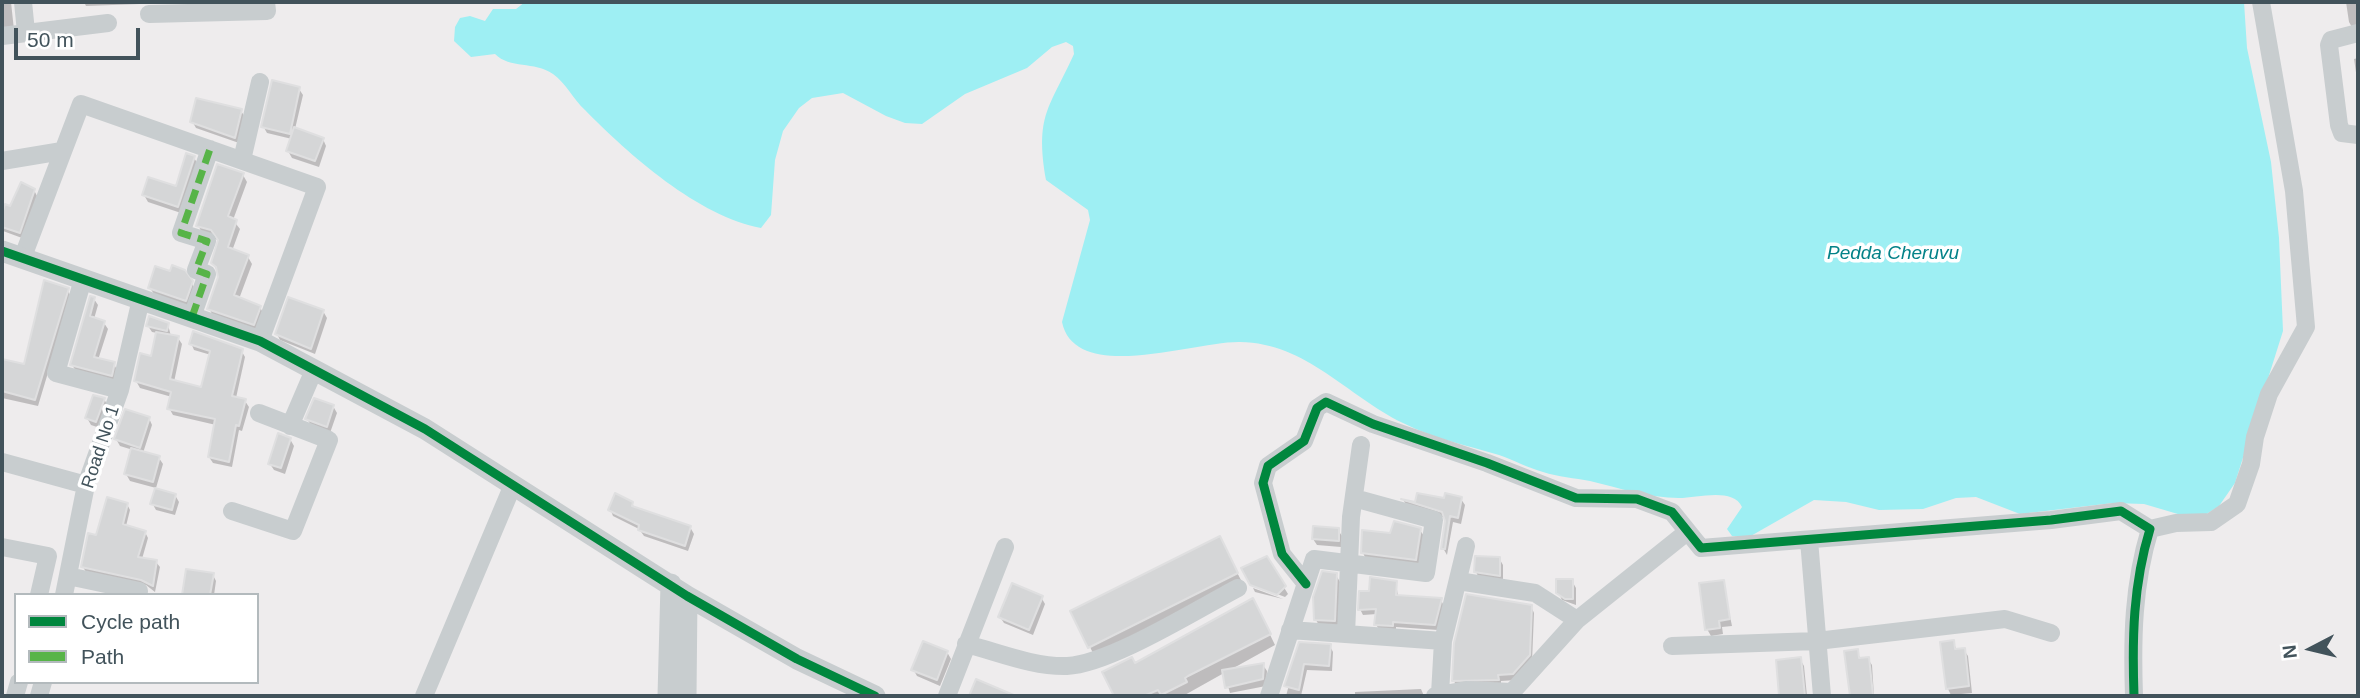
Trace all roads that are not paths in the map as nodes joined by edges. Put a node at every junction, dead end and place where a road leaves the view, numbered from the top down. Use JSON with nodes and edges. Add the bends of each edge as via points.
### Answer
{"nodes":[{"id":1,"x":23,"y":2,"type":"edge"},
{"id":2,"x":266,"y":2,"type":"edge"},
{"id":3,"x":2261,"y":2,"type":"edge"},
{"id":4,"x":149,"y":14,"type":"dead end"},
{"id":5,"x":108,"y":23,"type":"dead end"},
{"id":6,"x":26,"y":32,"type":"junction"},
{"id":7,"x":2358,"y":33,"type":"edge"},
{"id":8,"x":2,"y":36,"type":"edge"},
{"id":9,"x":260,"y":82,"type":"dead end"},
{"id":10,"x":2358,"y":135,"type":"edge"},
{"id":11,"x":210,"y":149,"type":"junction"},
{"id":12,"x":62,"y":151,"type":"junction"},
{"id":13,"x":242,"y":160,"type":"junction"},
{"id":14,"x":2,"y":161,"type":"edge"},
{"id":15,"x":2,"y":251,"type":"edge"},
{"id":16,"x":22,"y":259,"type":"junction"},
{"id":17,"x":83,"y":279,"type":"junction"},
{"id":18,"x":141,"y":299,"type":"junction"},
{"id":19,"x":192,"y":317,"type":"junction"},
{"id":20,"x":260,"y":341,"type":"junction"},
{"id":21,"x":314,"y":370,"type":"junction"},
{"id":22,"x":120,"y":390,"type":"junction"},
{"id":23,"x":259,"y":413,"type":"dead end"},
{"id":24,"x":290,"y":426,"type":"junction"},
{"id":25,"x":1361,"y":446,"type":"dead end"},
{"id":26,"x":2,"y":463,"type":"edge"},
{"id":27,"x":86,"y":485,"type":"junction"},
{"id":28,"x":512,"y":486,"type":"junction"},
{"id":29,"x":1354,"y":498,"type":"junction"},
{"id":30,"x":232,"y":511,"type":"dead end"},
{"id":31,"x":2150,"y":528,"type":"junction"},
{"id":32,"x":1687,"y":532,"type":"junction"},
{"id":33,"x":1808,"y":540,"type":"junction"},
{"id":34,"x":1466,"y":546,"type":"dead end"},
{"id":35,"x":2,"y":547,"type":"edge"},
{"id":36,"x":1005,"y":547,"type":"dead end"},
{"id":37,"x":1350,"y":563,"type":"junction"},
{"id":38,"x":68,"y":576,"type":"junction"},
{"id":39,"x":1458,"y":581,"type":"junction"},
{"id":40,"x":1306,"y":583,"type":"junction"},
{"id":41,"x":1238,"y":588,"type":"dead end"},
{"id":42,"x":679,"y":590,"type":"junction"},
{"id":43,"x":139,"y":592,"type":"dead end"},
{"id":44,"x":39,"y":593,"type":"edge"},
{"id":45,"x":64,"y":593,"type":"edge"},
{"id":46,"x":1577,"y":620,"type":"junction"},
{"id":47,"x":1290,"y":630,"type":"junction"},
{"id":48,"x":2051,"y":633,"type":"dead end"},
{"id":49,"x":1346,"y":634,"type":"junction"},
{"id":50,"x":1443,"y":641,"type":"junction"},
{"id":51,"x":1817,"y":641,"type":"junction"},
{"id":52,"x":966,"y":644,"type":"junction"},
{"id":53,"x":1672,"y":646,"type":"dead end"},
{"id":54,"x":1513,"y":694,"type":"edge"},
{"id":55,"x":1437,"y":695,"type":"edge"},
{"id":56,"x":425,"y":696,"type":"edge"},
{"id":57,"x":668,"y":696,"type":"edge"},
{"id":58,"x":686,"y":696,"type":"edge"},
{"id":59,"x":875,"y":696,"type":"edge"},
{"id":60,"x":947,"y":696,"type":"edge"},
{"id":61,"x":1269,"y":696,"type":"edge"},
{"id":62,"x":1822,"y":696,"type":"edge"},
{"id":63,"x":2134,"y":696,"type":"edge"}],
"edges":[{"from":1,"to":6,"type":"street"},
{"from":2,"to":4,"type":"street","via":[[267,11]]},
{"from":3,"to":31,"type":"street","via":[[2294,191],[2306,327],[2269,394],[2237,504],[2211,522]]},
{"from":5,"to":6,"type":"street"},
{"from":6,"to":8,"type":"street"},
{"from":7,"to":10,"type":"street","via":[[2338,36],[2329,45],[2339,125],[2342,133]]},
{"from":9,"to":13,"type":"street"},
{"from":11,"to":12,"type":"street","via":[[81,104]]},
{"from":11,"to":13,"type":"street"},
{"from":11,"to":19,"type":"street","via":[[181,233],[207,241],[196,270],[207,274]]},
{"from":12,"to":14,"type":"street"},
{"from":12,"to":16,"type":"street"},
{"from":13,"to":20,"type":"street","via":[[317,187]]},
{"from":15,"to":16,"type":"street"},
{"from":16,"to":17,"type":"street"},
{"from":17,"to":18,"type":"street"},
{"from":17,"to":22,"type":"street","via":[[56,373]]},
{"from":18,"to":19,"type":"street"},
{"from":18,"to":22,"type":"street","name":"Road No 1"},
{"from":19,"to":20,"type":"street"},
{"from":20,"to":21,"type":"street"},
{"from":21,"to":24,"type":"street"},
{"from":21,"to":28,"type":"street","via":[[425,429]]},
{"from":22,"to":27,"type":"street","name":"Road No 1"},
{"from":23,"to":24,"type":"street"},
{"from":24,"to":30,"type":"street","via":[[329,440],[293,531]]},
{"from":25,"to":29,"type":"street"},
{"from":26,"to":27,"type":"street"},
{"from":27,"to":38,"type":"street","name":"Road No 1"},
{"from":28,"to":42,"type":"street"},
{"from":28,"to":56,"type":"street"},
{"from":29,"to":37,"type":"street"},
{"from":29,"to":37,"type":"street","via":[[1434,520],[1426,573]]},
{"from":31,"to":33,"type":"street","via":[[2121,511]]},
{"from":31,"to":63,"type":"street","via":[[2132,623]]},
{"from":32,"to":33,"type":"street","via":[[1701,548]]},
{"from":32,"to":40,"type":"street","via":[[1672,512],[1637,499],[1576,498],[1373,424],[1326,402],[1317,408],[1304,442],[1268,466],[1263,482],[1282,554]]},
{"from":32,"to":46,"type":"street"},
{"from":33,"to":51,"type":"street"},
{"from":34,"to":39,"type":"street"},
{"from":35,"to":44,"type":"street","via":[[48,556]]},
{"from":36,"to":52,"type":"street"},
{"from":37,"to":40,"type":"street","via":[[1314,559]]},
{"from":37,"to":49,"type":"street"},
{"from":38,"to":43,"type":"street"},
{"from":38,"to":45,"type":"street","name":"Road No 1"},
{"from":39,"to":46,"type":"street","via":[[1535,593]]},
{"from":39,"to":50,"type":"street"},
{"from":40,"to":47,"type":"street"},
{"from":41,"to":52,"type":"street","via":[[1096,661],[1066,666],[1038,663]]},
{"from":42,"to":57,"type":"street"},
{"from":42,"to":58,"type":"street"},
{"from":42,"to":59,"type":"street","via":[[797,659]]},
{"from":46,"to":54,"type":"street"},
{"from":47,"to":49,"type":"street"},
{"from":47,"to":61,"type":"street"},
{"from":48,"to":51,"type":"street","via":[[2005,619]]},
{"from":49,"to":50,"type":"street"},
{"from":50,"to":55,"type":"street"},
{"from":51,"to":53,"type":"street"},
{"from":51,"to":62,"type":"street"},
{"from":52,"to":60,"type":"street"},
{"from":54,"to":55,"type":"street","via":[[1466,690]]}]}
